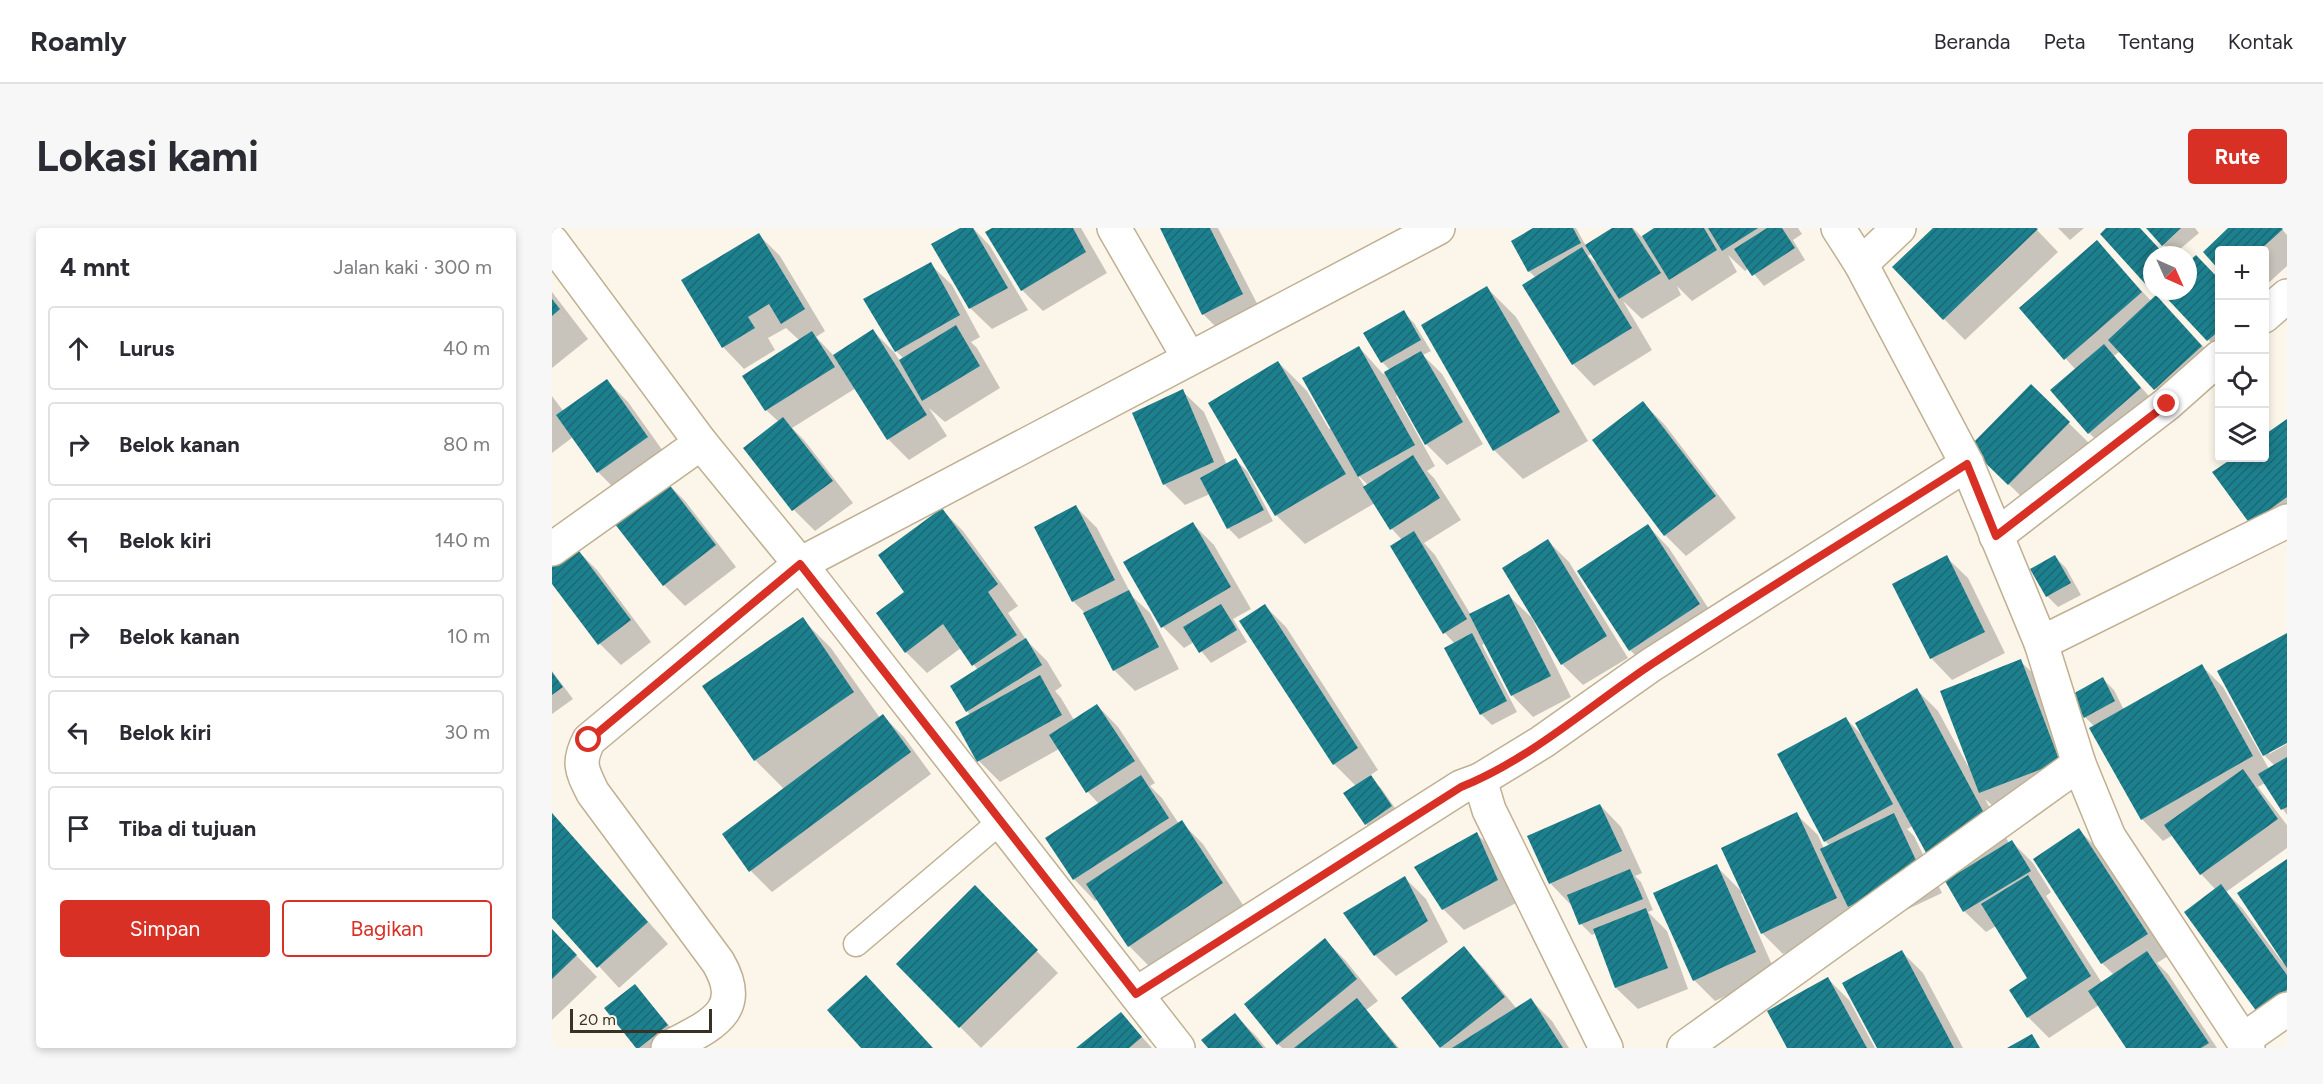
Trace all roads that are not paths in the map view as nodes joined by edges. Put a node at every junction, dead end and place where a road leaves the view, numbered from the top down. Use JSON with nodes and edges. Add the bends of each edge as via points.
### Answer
{"nodes":[{"id":1,"x":1114,"y":228,"type":"edge"},
{"id":2,"x":1437,"y":228,"type":"edge"},
{"id":3,"x":1838,"y":228,"type":"edge"},
{"id":4,"x":1899,"y":228,"type":"edge"},
{"id":5,"x":552,"y":242,"type":"edge"},
{"id":6,"x":1861,"y":264,"type":"junction"},
{"id":7,"x":2287,"y":296,"type":"edge"},
{"id":8,"x":2269,"y":312,"type":"edge"},
{"id":9,"x":1189,"y":358,"type":"junction"},
{"id":10,"x":2215,"y":361,"type":"edge"},
{"id":11,"x":700,"y":443,"type":"junction"},
{"id":12,"x":1967,"y":464,"type":"junction"},
{"id":13,"x":2287,"y":521,"type":"edge"},
{"id":14,"x":1996,"y":536,"type":"junction"},
{"id":15,"x":552,"y":549,"type":"edge"},
{"id":16,"x":800,"y":564,"type":"junction"},
{"id":17,"x":2041,"y":643,"type":"junction"},
{"id":18,"x":2079,"y":764,"type":"junction"},
{"id":19,"x":1480,"y":780,"type":"junction"},
{"id":20,"x":1001,"y":821,"type":"junction"},
{"id":21,"x":856,"y":944,"type":"dead end"},
{"id":22,"x":1136,"y":994,"type":"junction"},
{"id":23,"x":2287,"y":1009,"type":"edge"},
{"id":24,"x":2245,"y":1044,"type":"edge"},
{"id":25,"x":668,"y":1048,"type":"edge"},
{"id":26,"x":1178,"y":1048,"type":"edge"},
{"id":27,"x":1606,"y":1048,"type":"edge"},
{"id":28,"x":1684,"y":1048,"type":"edge"}],
"edges":[{"from":1,"to":9,"type":"street"},
{"from":2,"to":9,"type":"street"},
{"from":3,"to":6,"type":"street"},
{"from":4,"to":6,"type":"street"},
{"from":5,"to":11,"type":"street"},
{"from":6,"to":12,"type":"street"},
{"from":7,"to":8,"type":"street"},
{"from":9,"to":16,"type":"street"},
{"from":10,"to":14,"type":"street","via":[[2167,404]]},
{"from":11,"to":15,"type":"street"},
{"from":11,"to":16,"type":"street"},
{"from":12,"to":14,"type":"street"},
{"from":12,"to":19,"type":"street","via":[[1651,665],[1542,742]]},
{"from":13,"to":17,"type":"street"},
{"from":14,"to":17,"type":"street"},
{"from":16,"to":20,"type":"street"},
{"from":16,"to":25,"type":"street","via":[[589,740],[581,755],[593,793],[727,977],[730,994],[720,1016]]},
{"from":17,"to":18,"type":"street"},
{"from":18,"to":24,"type":"street","via":[[2109,837]]},
{"from":18,"to":28,"type":"street"},
{"from":19,"to":22,"type":"street","via":[[1461,787]]},
{"from":19,"to":27,"type":"street","via":[[1489,810]]},
{"from":20,"to":21,"type":"lane"},
{"from":20,"to":22,"type":"street"},
{"from":22,"to":26,"type":"street"},
{"from":23,"to":24,"type":"street"}]}
